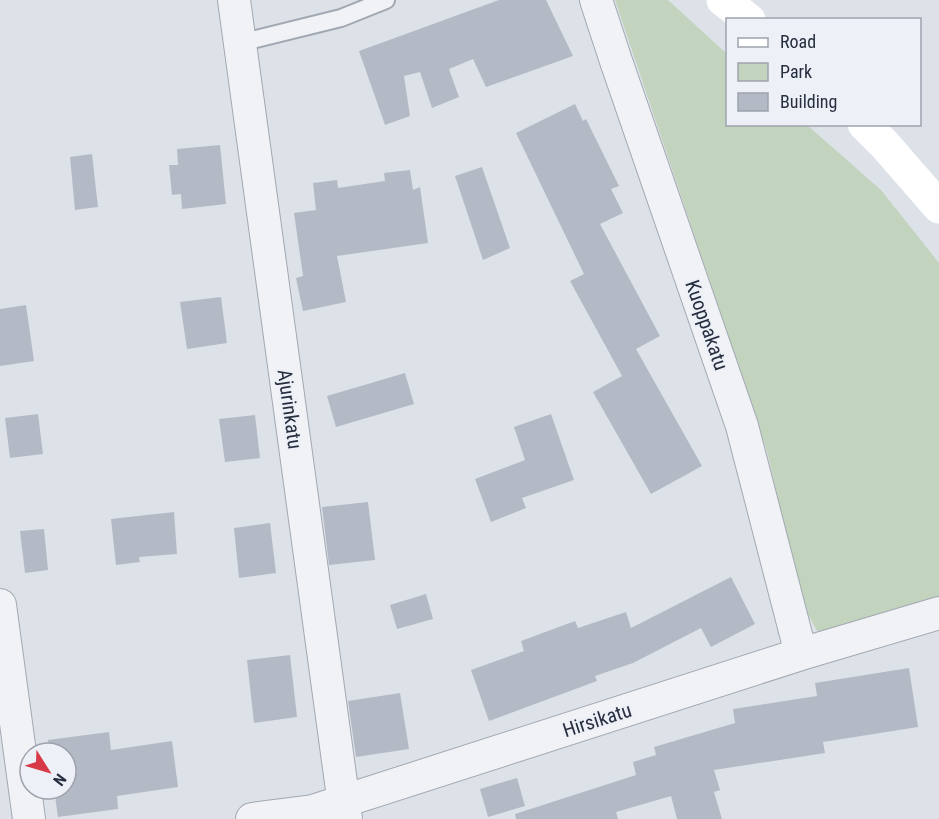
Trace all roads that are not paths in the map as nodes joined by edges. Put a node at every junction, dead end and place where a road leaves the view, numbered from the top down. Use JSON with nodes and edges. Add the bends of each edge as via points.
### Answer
{"nodes":[{"id":1,"x":234,"y":0,"type":"edge"},
{"id":2,"x":386,"y":0,"type":"edge"},
{"id":3,"x":596,"y":0,"type":"edge"},
{"id":4,"x":723,"y":0,"type":"edge"},
{"id":5,"x":746,"y":18,"type":"edge"},
{"id":6,"x":240,"y":43,"type":"junction"},
{"id":7,"x":866,"y":126,"type":"edge"},
{"id":8,"x":939,"y":207,"type":"edge"},
{"id":9,"x":0,"y":605,"type":"edge"},
{"id":10,"x":939,"y":613,"type":"edge"},
{"id":11,"x":801,"y":654,"type":"junction"},
{"id":12,"x":345,"y":810,"type":"edge"},
{"id":13,"x":29,"y":819,"type":"edge"},
{"id":14,"x":252,"y":819,"type":"edge"}],
"edges":[{"from":1,"to":6,"type":"street","name":"Ajurinkatu"},
{"from":2,"to":6,"type":"lane","via":[[341,18]]},
{"from":3,"to":11,"type":"street","name":"Kuoppakatu","via":[[742,426]]},
{"from":4,"to":5,"type":"street"},
{"from":6,"to":12,"type":"street","name":"Ajurinkatu"},
{"from":7,"to":8,"type":"street"},
{"from":9,"to":13,"type":"street"},
{"from":10,"to":11,"type":"street","name":"Hirsikatu"},
{"from":11,"to":12,"type":"street","name":"Hirsikatu"},
{"from":12,"to":14,"type":"street","name":"Hirsikatu"}]}
